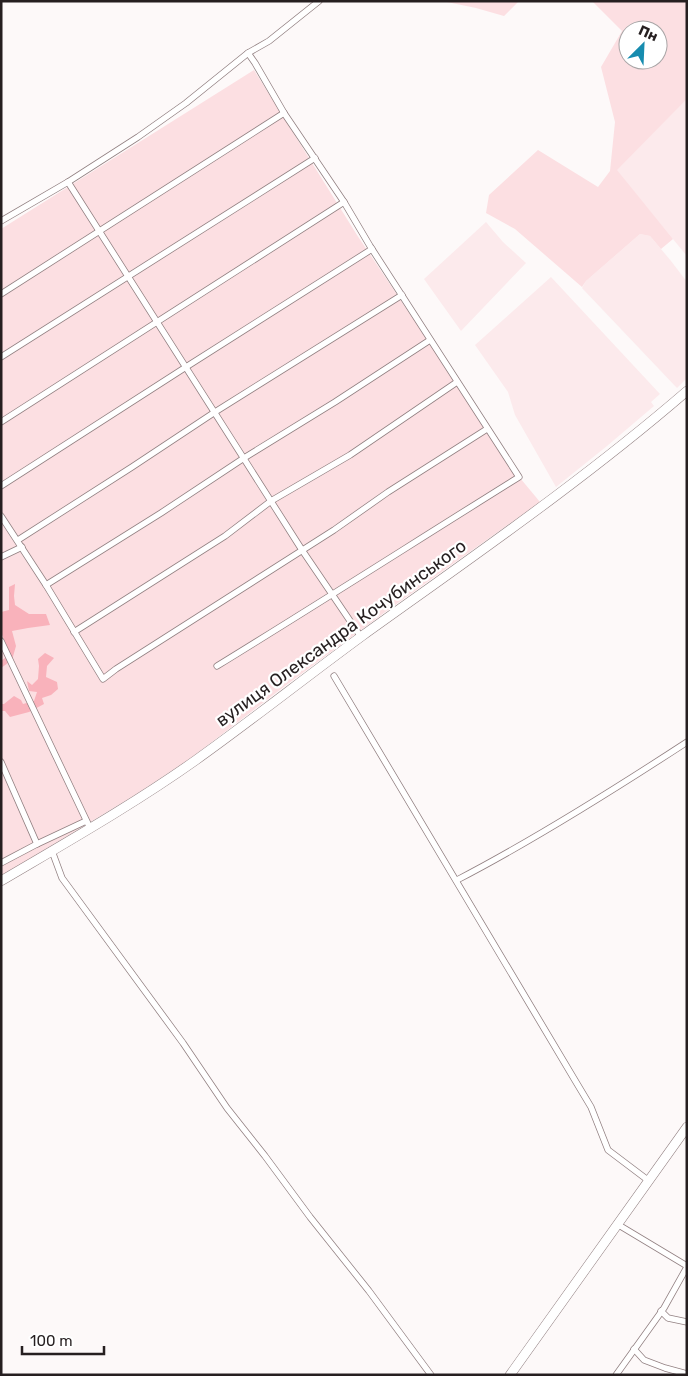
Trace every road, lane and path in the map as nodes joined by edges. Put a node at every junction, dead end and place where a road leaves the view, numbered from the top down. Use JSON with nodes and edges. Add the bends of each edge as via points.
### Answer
{"nodes":[{"id":1,"x":319,"y":1,"type":"edge"},
{"id":2,"x":248,"y":54,"type":"junction"},
{"id":3,"x":284,"y":113,"type":"junction"},
{"id":4,"x":315,"y":158,"type":"junction"},
{"id":5,"x":68,"y":182,"type":"junction"},
{"id":6,"x":344,"y":202,"type":"junction"},
{"id":7,"x":1,"y":221,"type":"edge"},
{"id":8,"x":100,"y":231,"type":"junction"},
{"id":9,"x":372,"y":249,"type":"junction"},
{"id":10,"x":128,"y":277,"type":"junction"},
{"id":11,"x":1,"y":294,"type":"edge"},
{"id":12,"x":402,"y":295,"type":"junction"},
{"id":13,"x":157,"y":323,"type":"junction"},
{"id":14,"x":430,"y":340,"type":"junction"},
{"id":15,"x":1,"y":357,"type":"edge"},
{"id":16,"x":186,"y":367,"type":"junction"},
{"id":17,"x":457,"y":382,"type":"junction"},
{"id":18,"x":687,"y":391,"type":"edge"},
{"id":19,"x":215,"y":412,"type":"junction"},
{"id":20,"x":1,"y":422,"type":"edge"},
{"id":21,"x":487,"y":429,"type":"junction"},
{"id":22,"x":244,"y":458,"type":"junction"},
{"id":23,"x":1,"y":486,"type":"edge"},
{"id":24,"x":271,"y":501,"type":"junction"},
{"id":25,"x":1,"y":516,"type":"edge"},
{"id":26,"x":18,"y":540,"type":"junction"},
{"id":27,"x":22,"y":547,"type":"junction"},
{"id":28,"x":302,"y":550,"type":"junction"},
{"id":29,"x":1,"y":557,"type":"edge"},
{"id":30,"x":46,"y":585,"type":"junction"},
{"id":31,"x":333,"y":595,"type":"junction"},
{"id":32,"x":74,"y":632,"type":"junction"},
{"id":33,"x":361,"y":638,"type":"junction"},
{"id":34,"x":1,"y":641,"type":"edge"},
{"id":35,"x":217,"y":666,"type":"dead end"},
{"id":36,"x":334,"y":676,"type":"dead end"},
{"id":37,"x":687,"y":742,"type":"edge"},
{"id":38,"x":1,"y":762,"type":"edge"},
{"id":39,"x":88,"y":825,"type":"junction"},
{"id":40,"x":37,"y":844,"type":"junction"},
{"id":41,"x":52,"y":851,"type":"junction"},
{"id":42,"x":1,"y":863,"type":"edge"},
{"id":43,"x":456,"y":880,"type":"junction"},
{"id":44,"x":1,"y":881,"type":"edge"},
{"id":45,"x":687,"y":1127,"type":"edge"},
{"id":46,"x":649,"y":1181,"type":"junction"},
{"id":47,"x":617,"y":1224,"type":"junction"},
{"id":48,"x":687,"y":1267,"type":"edge"},
{"id":49,"x":661,"y":1311,"type":"junction"},
{"id":50,"x":687,"y":1322,"type":"edge"},
{"id":51,"x":634,"y":1349,"type":"junction"},
{"id":52,"x":687,"y":1374,"type":"edge"},
{"id":53,"x":431,"y":1375,"type":"edge"},
{"id":54,"x":510,"y":1375,"type":"edge"},
{"id":55,"x":616,"y":1375,"type":"edge"}],
"edges":[{"from":1,"to":2,"type":"street"},
{"from":2,"to":3,"type":"street"},
{"from":2,"to":5,"type":"street","via":[[186,103]]},
{"from":3,"to":4,"type":"street"},
{"from":3,"to":8,"type":"street"},
{"from":4,"to":6,"type":"street"},
{"from":4,"to":10,"type":"street"},
{"from":5,"to":7,"type":"street"},
{"from":5,"to":8,"type":"street"},
{"from":6,"to":9,"type":"street"},
{"from":6,"to":13,"type":"street"},
{"from":8,"to":10,"type":"street"},
{"from":8,"to":11,"type":"street"},
{"from":9,"to":12,"type":"street"},
{"from":9,"to":16,"type":"street"},
{"from":10,"to":13,"type":"street"},
{"from":10,"to":15,"type":"street"},
{"from":12,"to":14,"type":"street"},
{"from":12,"to":19,"type":"street"},
{"from":13,"to":16,"type":"street"},
{"from":13,"to":20,"type":"street"},
{"from":14,"to":17,"type":"street"},
{"from":14,"to":22,"type":"street"},
{"from":16,"to":19,"type":"street"},
{"from":16,"to":23,"type":"street"},
{"from":17,"to":21,"type":"street"},
{"from":17,"to":24,"type":"street","via":[[350,454]]},
{"from":18,"to":33,"type":"street","name":"вулиця Олександра Кочубинського","via":[[563,490]]},
{"from":19,"to":22,"type":"street"},
{"from":19,"to":26,"type":"street"},
{"from":21,"to":28,"type":"street"},
{"from":21,"to":31,"type":"street","via":[[519,477]]},
{"from":22,"to":24,"type":"street"},
{"from":22,"to":30,"type":"street"},
{"from":24,"to":28,"type":"street"},
{"from":24,"to":32,"type":"street","via":[[225,536]]},
{"from":25,"to":26,"type":"street"},
{"from":26,"to":27,"type":"street"},
{"from":27,"to":29,"type":"street"},
{"from":27,"to":30,"type":"street"},
{"from":28,"to":31,"type":"street"},
{"from":28,"to":32,"type":"street","via":[[103,678]]},
{"from":30,"to":32,"type":"street"},
{"from":31,"to":33,"type":"street"},
{"from":31,"to":35,"type":"street"},
{"from":33,"to":39,"type":"street","name":"вулиця Олександра Кочубинського","via":[[196,760],[149,792]]},
{"from":34,"to":39,"type":"street"},
{"from":36,"to":43,"type":"street"},
{"from":37,"to":43,"type":"street","via":[[527,842]]},
{"from":38,"to":40,"type":"street"},
{"from":39,"to":40,"type":"street"},
{"from":39,"to":41,"type":"street","name":"вулиця Олександра Кочубинського"},
{"from":40,"to":42,"type":"street"},
{"from":41,"to":44,"type":"street","name":"вулиця Олександра Кочубинського"},
{"from":41,"to":53,"type":"street","via":[[62,878],[227,1108]]},
{"from":43,"to":46,"type":"street","via":[[591,1107],[608,1150]]},
{"from":45,"to":46,"type":"street"},
{"from":46,"to":47,"type":"street"},
{"from":47,"to":48,"type":"street"},
{"from":47,"to":54,"type":"street"},
{"from":48,"to":49,"type":"street"},
{"from":49,"to":50,"type":"street","via":[[668,1318]]},
{"from":49,"to":51,"type":"street"},
{"from":51,"to":52,"type":"street","via":[[644,1360]]},
{"from":51,"to":55,"type":"street"}]}
